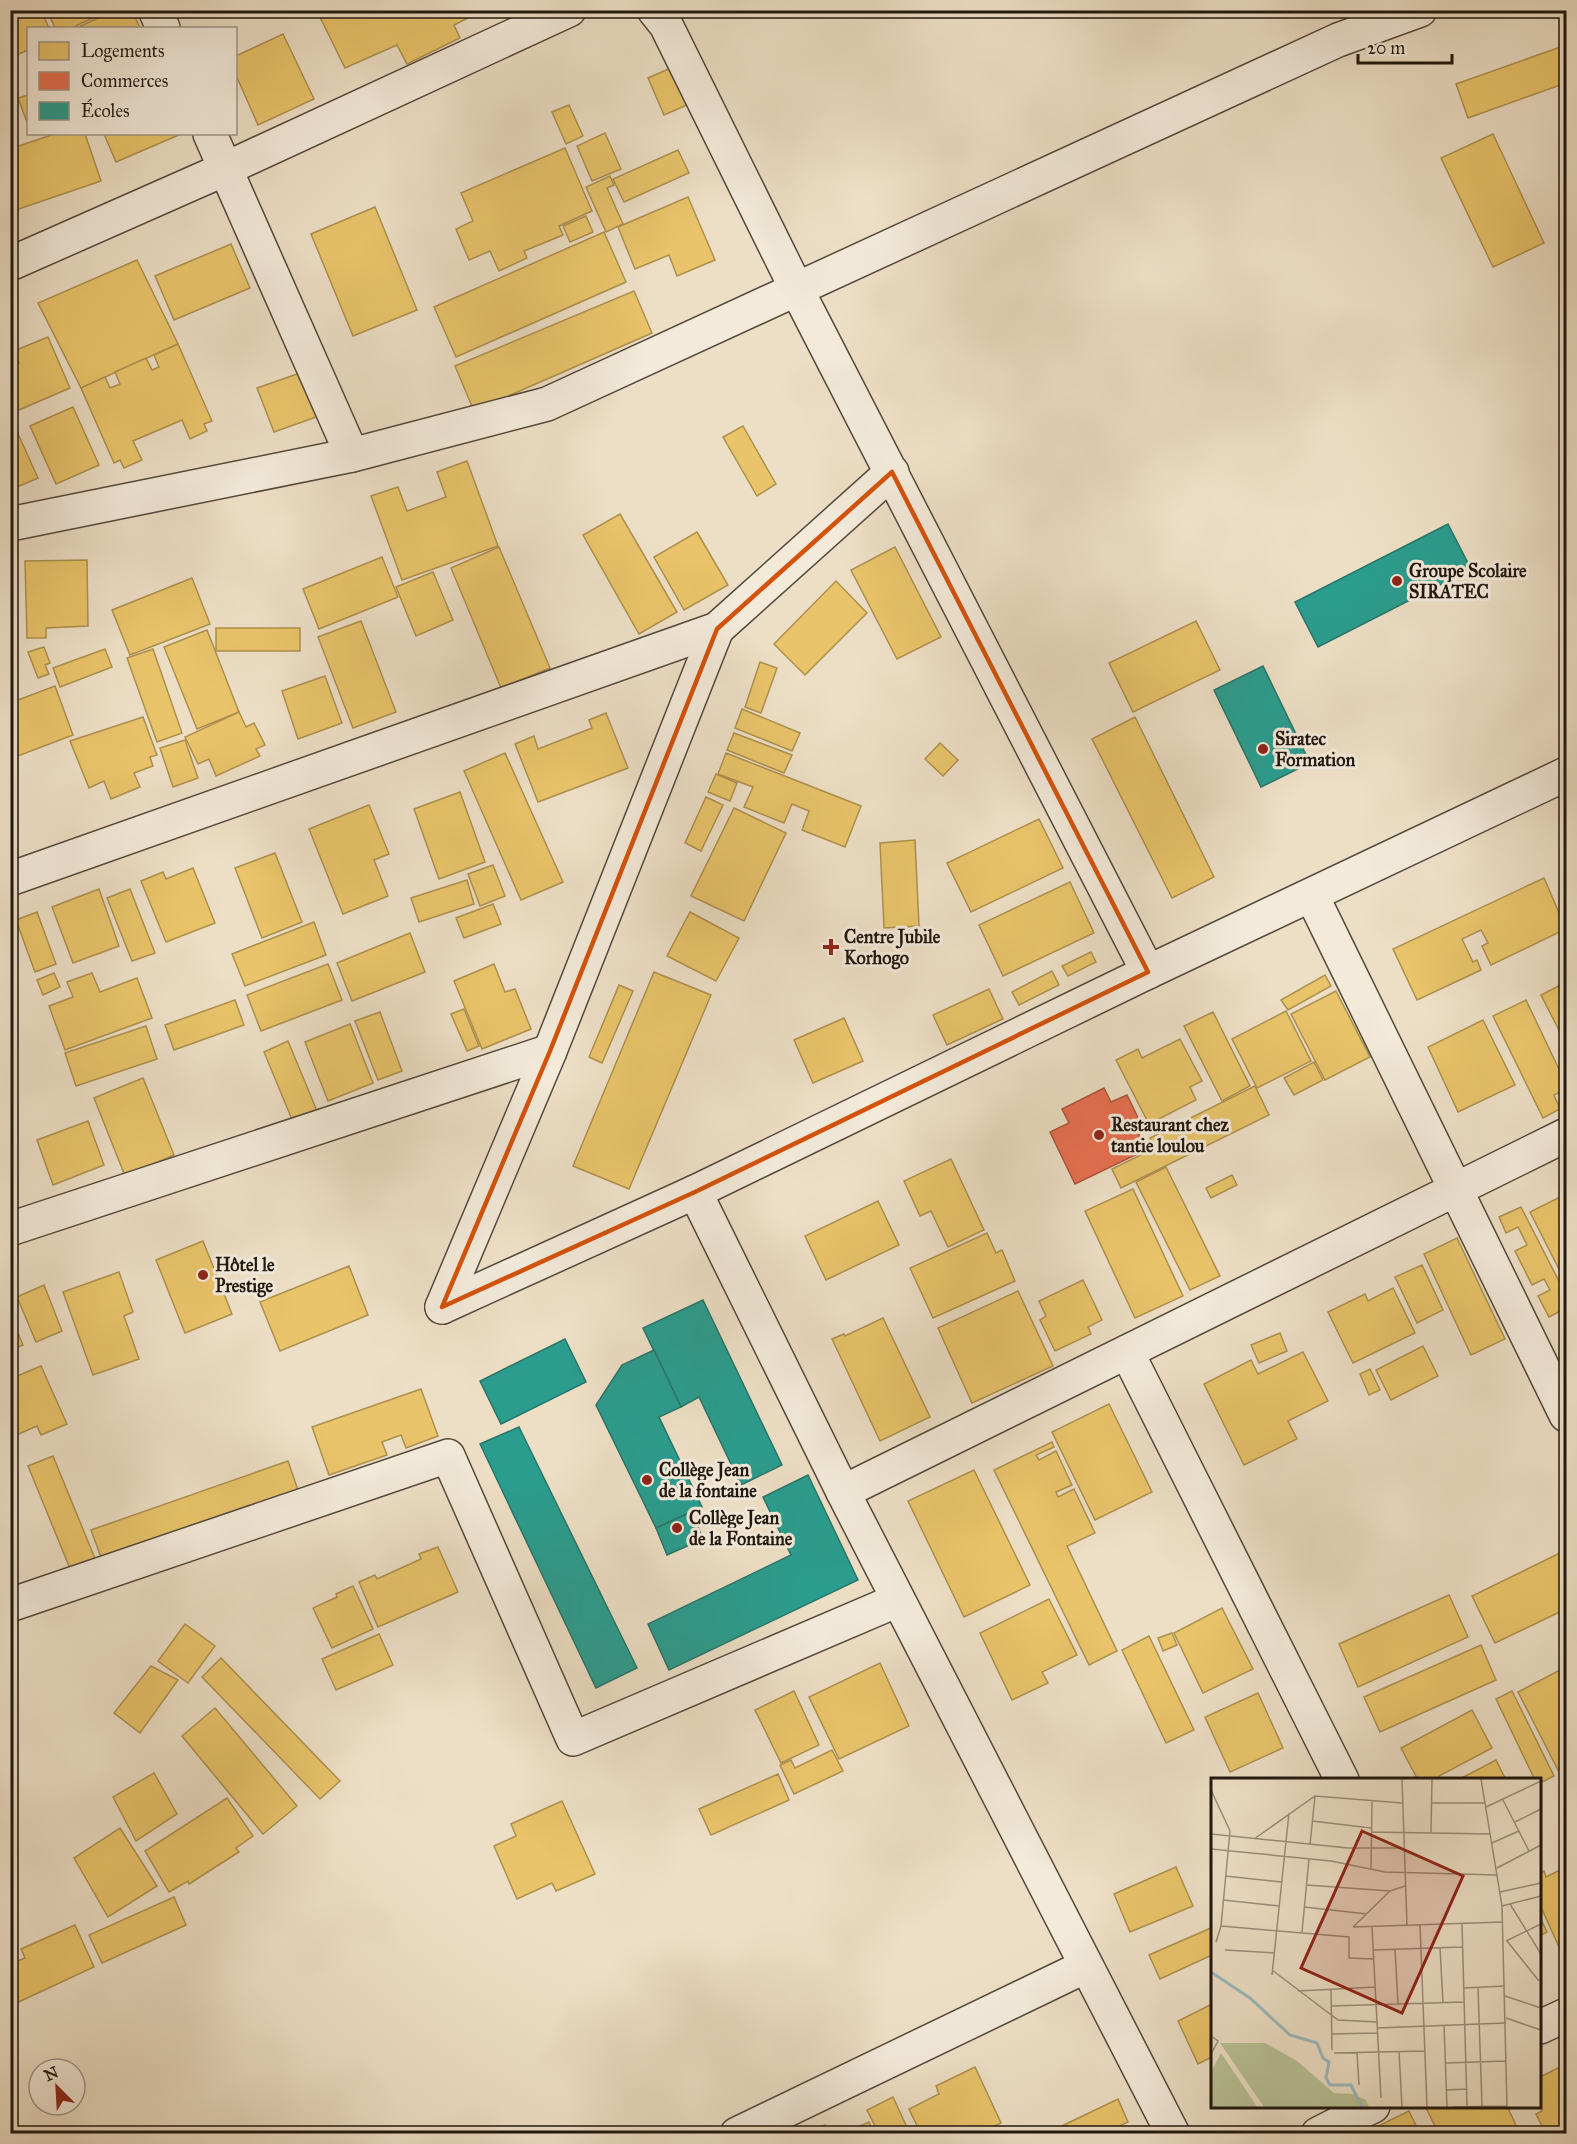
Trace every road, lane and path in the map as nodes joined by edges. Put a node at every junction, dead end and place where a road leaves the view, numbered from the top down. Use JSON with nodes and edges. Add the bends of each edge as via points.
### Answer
{"nodes":[{"id":1,"x":155,"y":10,"type":"edge"},
{"id":2,"x":569,"y":10,"type":"edge"},
{"id":3,"x":654,"y":10,"type":"edge"},
{"id":4,"x":1420,"y":10,"type":"edge"},
{"id":5,"x":163,"y":27,"type":"edge"},
{"id":6,"x":210,"y":135,"type":"edge"},
{"id":7,"x":225,"y":169,"type":"junction"},
{"id":8,"x":10,"y":264,"type":"edge"},
{"id":9,"x":796,"y":288,"type":"junction"},
{"id":10,"x":352,"y":455,"type":"junction"},
{"id":11,"x":892,"y":472,"type":"junction"},
{"id":12,"x":10,"y":524,"type":"edge"},
{"id":13,"x":717,"y":629,"type":"junction"},
{"id":14,"x":1566,"y":774,"type":"edge"},
{"id":15,"x":10,"y":879,"type":"edge"},
{"id":16,"x":1312,"y":896,"type":"junction"},
{"id":17,"x":1148,"y":972,"type":"junction"},
{"id":18,"x":550,"y":1051,"type":"junction"},
{"id":19,"x":1566,"y":1135,"type":"edge"},
{"id":20,"x":1456,"y":1190,"type":"junction"},
{"id":21,"x":694,"y":1192,"type":"junction"},
{"id":22,"x":10,"y":1229,"type":"edge"},
{"id":23,"x":1127,"y":1352,"type":"junction"},
{"id":24,"x":1566,"y":1415,"type":"edge"},
{"id":25,"x":843,"y":1492,"type":"junction"},
{"id":26,"x":898,"y":1600,"type":"junction"},
{"id":27,"x":10,"y":1605,"type":"edge"},
{"id":28,"x":1341,"y":1778,"type":"edge"},
{"id":29,"x":1086,"y":1966,"type":"junction"},
{"id":30,"x":1566,"y":2015,"type":"edge"},
{"id":31,"x":1541,"y":2026,"type":"edge"},
{"id":32,"x":1369,"y":2108,"type":"edge"},
{"id":33,"x":737,"y":2133,"type":"edge"},
{"id":34,"x":1173,"y":2133,"type":"edge"},
{"id":35,"x":1318,"y":2133,"type":"edge"}],
"edges":[{"from":1,"to":5,"type":"street"},
{"from":2,"to":7,"type":"street"},
{"from":3,"to":9,"type":"street","via":[[666,25]]},
{"from":4,"to":9,"type":"street","via":[[1338,39]]},
{"from":6,"to":7,"type":"street"},
{"from":7,"to":8,"type":"street"},
{"from":7,"to":10,"type":"street"},
{"from":9,"to":10,"type":"street","via":[[547,404]]},
{"from":9,"to":11,"type":"street"},
{"from":10,"to":12,"type":"street"},
{"from":11,"to":13,"type":"street"},
{"from":11,"to":17,"type":"street"},
{"from":13,"to":15,"type":"street"},
{"from":13,"to":18,"type":"street"},
{"from":14,"to":16,"type":"street"},
{"from":16,"to":17,"type":"street"},
{"from":16,"to":20,"type":"street"},
{"from":17,"to":21,"type":"street"},
{"from":18,"to":21,"type":"street","via":[[442,1307]]},
{"from":18,"to":22,"type":"street"},
{"from":19,"to":20,"type":"street"},
{"from":20,"to":23,"type":"street"},
{"from":20,"to":24,"type":"street"},
{"from":21,"to":25,"type":"street"},
{"from":23,"to":25,"type":"street"},
{"from":23,"to":28,"type":"street"},
{"from":25,"to":26,"type":"street"},
{"from":26,"to":27,"type":"street","via":[[573,1739],[448,1456]]},
{"from":26,"to":29,"type":"street"},
{"from":29,"to":33,"type":"street"},
{"from":29,"to":34,"type":"street"},
{"from":30,"to":31,"type":"street"},
{"from":32,"to":35,"type":"street"}]}
